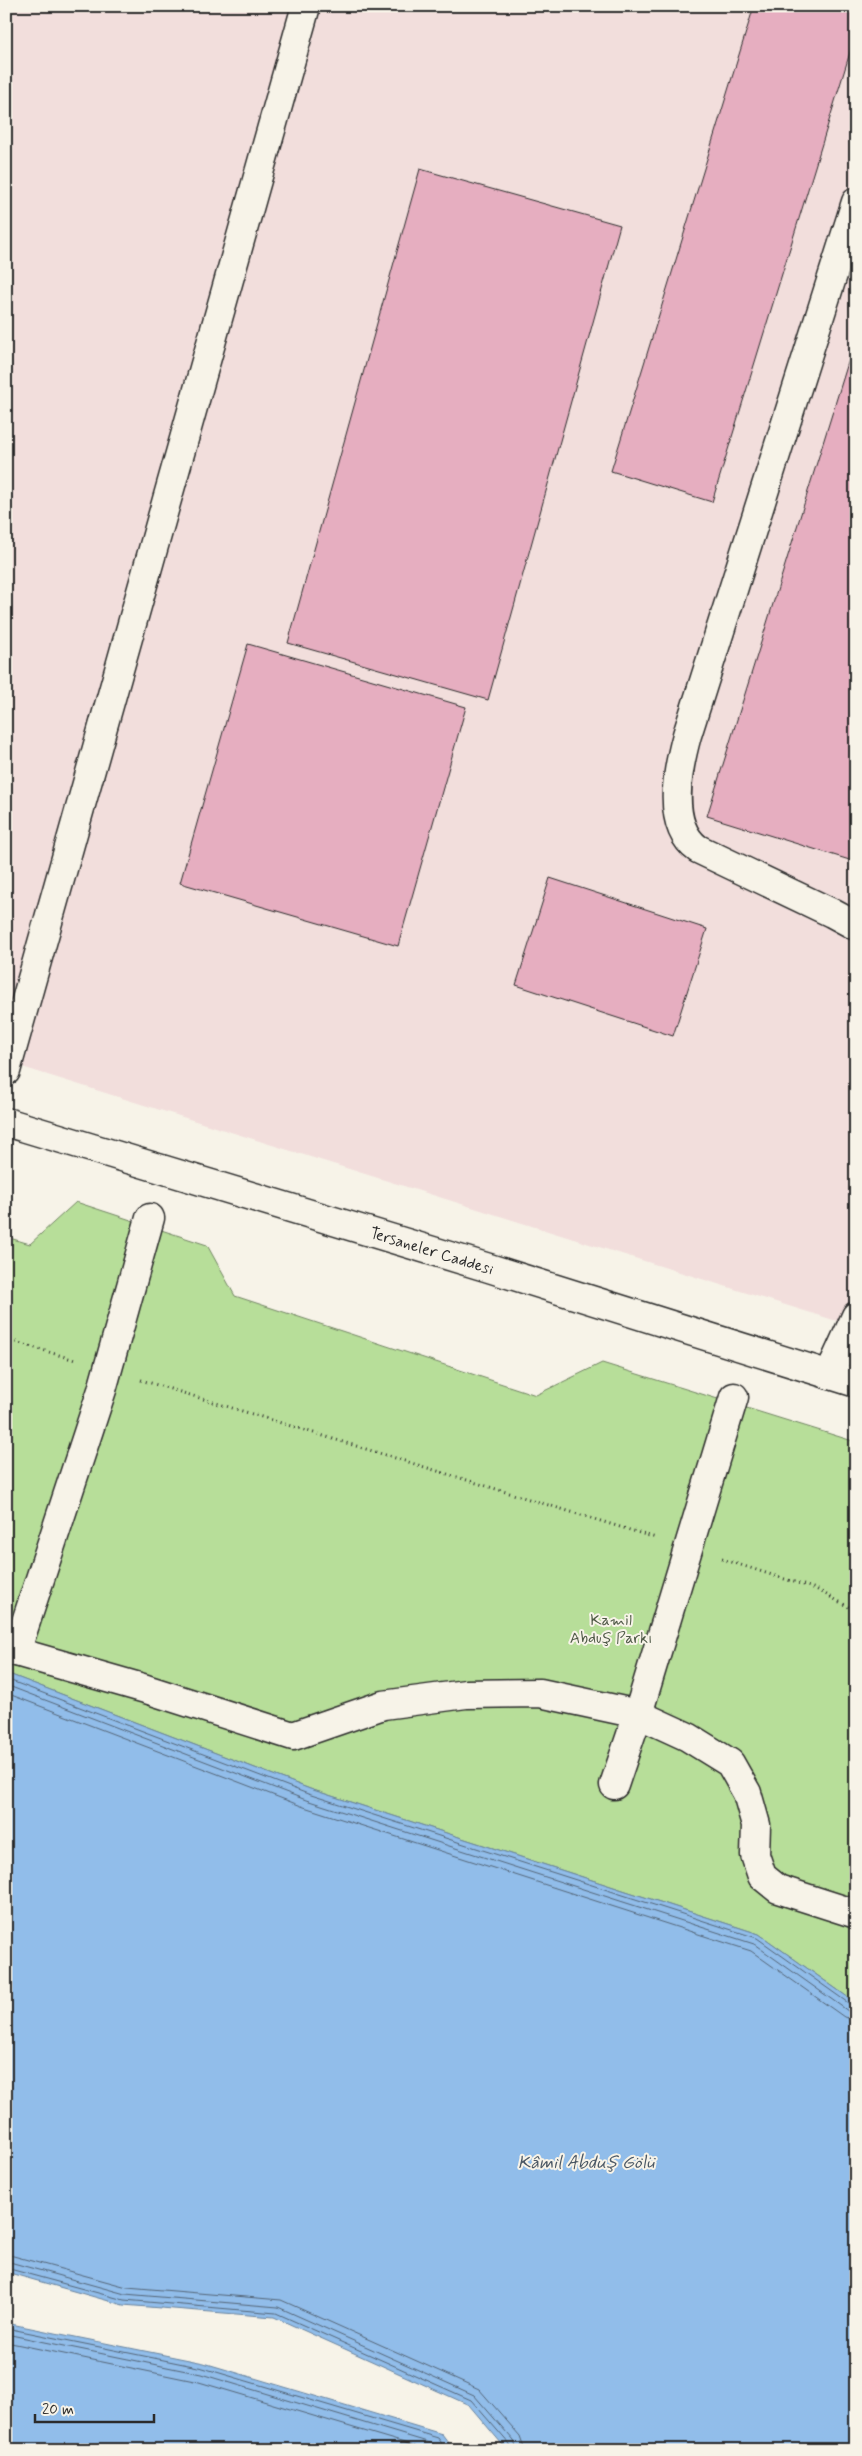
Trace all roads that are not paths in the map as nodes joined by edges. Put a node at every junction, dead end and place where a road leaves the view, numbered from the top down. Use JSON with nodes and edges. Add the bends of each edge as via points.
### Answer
{"nodes":[{"id":1,"x":306,"y":6,"type":"edge"},
{"id":2,"x":856,"y":202,"type":"edge"},
{"id":3,"x":856,"y":926,"type":"edge"},
{"id":4,"x":6,"y":1071,"type":"edge"},
{"id":5,"x":6,"y":1122,"type":"edge"},
{"id":6,"x":150,"y":1218,"type":"dead end"},
{"id":7,"x":856,"y":1316,"type":"edge"},
{"id":8,"x":829,"y":1375,"type":"junction"},
{"id":9,"x":856,"y":1383,"type":"edge"},
{"id":10,"x":734,"y":1397,"type":"dead end"},
{"id":11,"x":11,"y":1650,"type":"edge"},
{"id":12,"x":638,"y":1714,"type":"junction"},
{"id":13,"x":614,"y":1785,"type":"dead end"},
{"id":14,"x":856,"y":1914,"type":"edge"}],
"edges":[{"from":1,"to":4,"type":"street"},
{"from":2,"to":3,"type":"street","via":[[687,735],[678,776],[678,805],[681,823],[691,844],[698,849]]},
{"from":5,"to":8,"type":"street","name":"Tersaneler Caddesi"},
{"from":6,"to":11,"type":"street","via":[[107,1370]]},
{"from":7,"to":8,"type":"street"},
{"from":8,"to":9,"type":"street","name":"Tersaneler Caddesi"},
{"from":10,"to":12,"type":"street"},
{"from":11,"to":12,"type":"street","via":[[293,1736],[383,1705],[466,1694],[540,1693]]},
{"from":12,"to":13,"type":"street"},
{"from":12,"to":14,"type":"street","via":[[730,1763],[747,1793],[756,1825],[755,1855],[762,1876],[778,1889]]}]}
